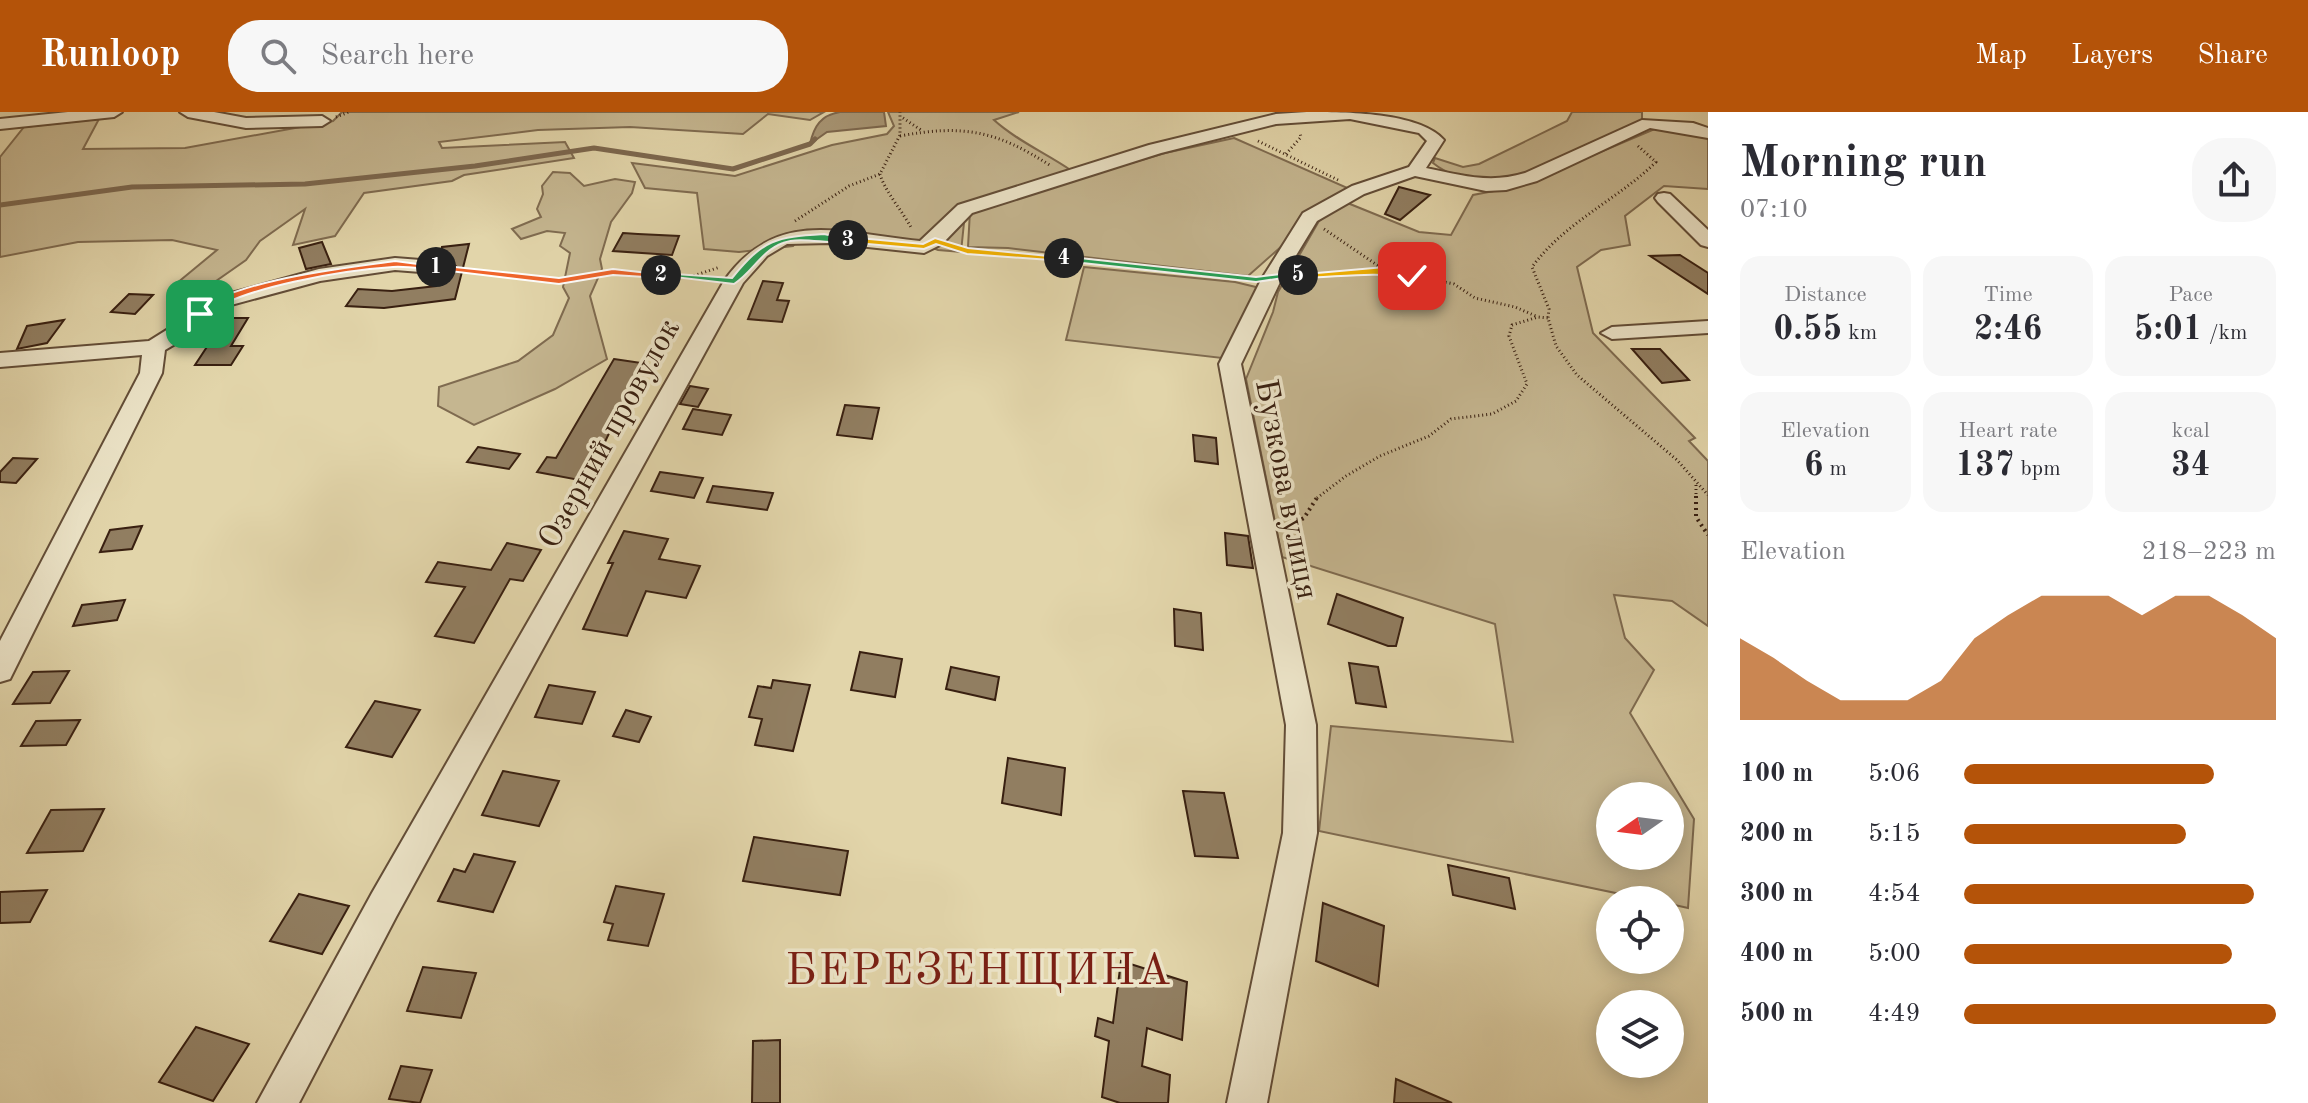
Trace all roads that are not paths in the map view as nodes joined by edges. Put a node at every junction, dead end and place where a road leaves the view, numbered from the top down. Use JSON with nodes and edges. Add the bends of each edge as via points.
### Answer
{"nodes":[{"id":1,"x":114,"y":112,"type":"edge"},
{"id":2,"x":188,"y":112,"type":"edge"},
{"id":3,"x":322,"y":121,"type":"dead end"},
{"id":4,"x":0,"y":124,"type":"edge"},
{"id":5,"x":1708,"y":133,"type":"edge"},
{"id":6,"x":1415,"y":171,"type":"junction"},
{"id":7,"x":1664,"y":198,"type":"dead end"},
{"id":8,"x":1708,"y":241,"type":"edge"},
{"id":9,"x":446,"y":268,"type":"road end"},
{"id":10,"x":1708,"y":327,"type":"edge"},
{"id":11,"x":1612,"y":333,"type":"dead end"},
{"id":12,"x":154,"y":347,"type":"junction"},
{"id":13,"x":0,"y":360,"type":"edge"},
{"id":14,"x":0,"y":670,"type":"edge"},
{"id":15,"x":277,"y":1103,"type":"edge"},
{"id":16,"x":1247,"y":1103,"type":"edge"}],
"edges":[{"from":1,"to":4,"type":"street"},
{"from":2,"to":3,"type":"street","via":[[246,123]]},
{"from":5,"to":6,"type":"street","name":"Бузкова вулиця","via":[[1648,123],[1506,185],[1486,186]]},
{"from":6,"to":15,"type":"street","name":"Озерний провулок","via":[[1436,140],[1424,129],[1350,114],[1294,116],[1155,149],[965,209],[924,247],[824,237],[782,239],[754,256],[734,281]]},
{"from":6,"to":16,"type":"street","name":"Бузкова вулиця","via":[[1358,190],[1310,217],[1271,280],[1230,364],[1301,725],[1300,828]]},
{"from":7,"to":8,"type":"street"},
{"from":9,"to":12,"type":"street","via":[[358,267],[270,286],[213,304]]},
{"from":10,"to":11,"type":"street"},
{"from":12,"to":13,"type":"street"},
{"from":12,"to":14,"type":"street","via":[[151,373]]}]}
